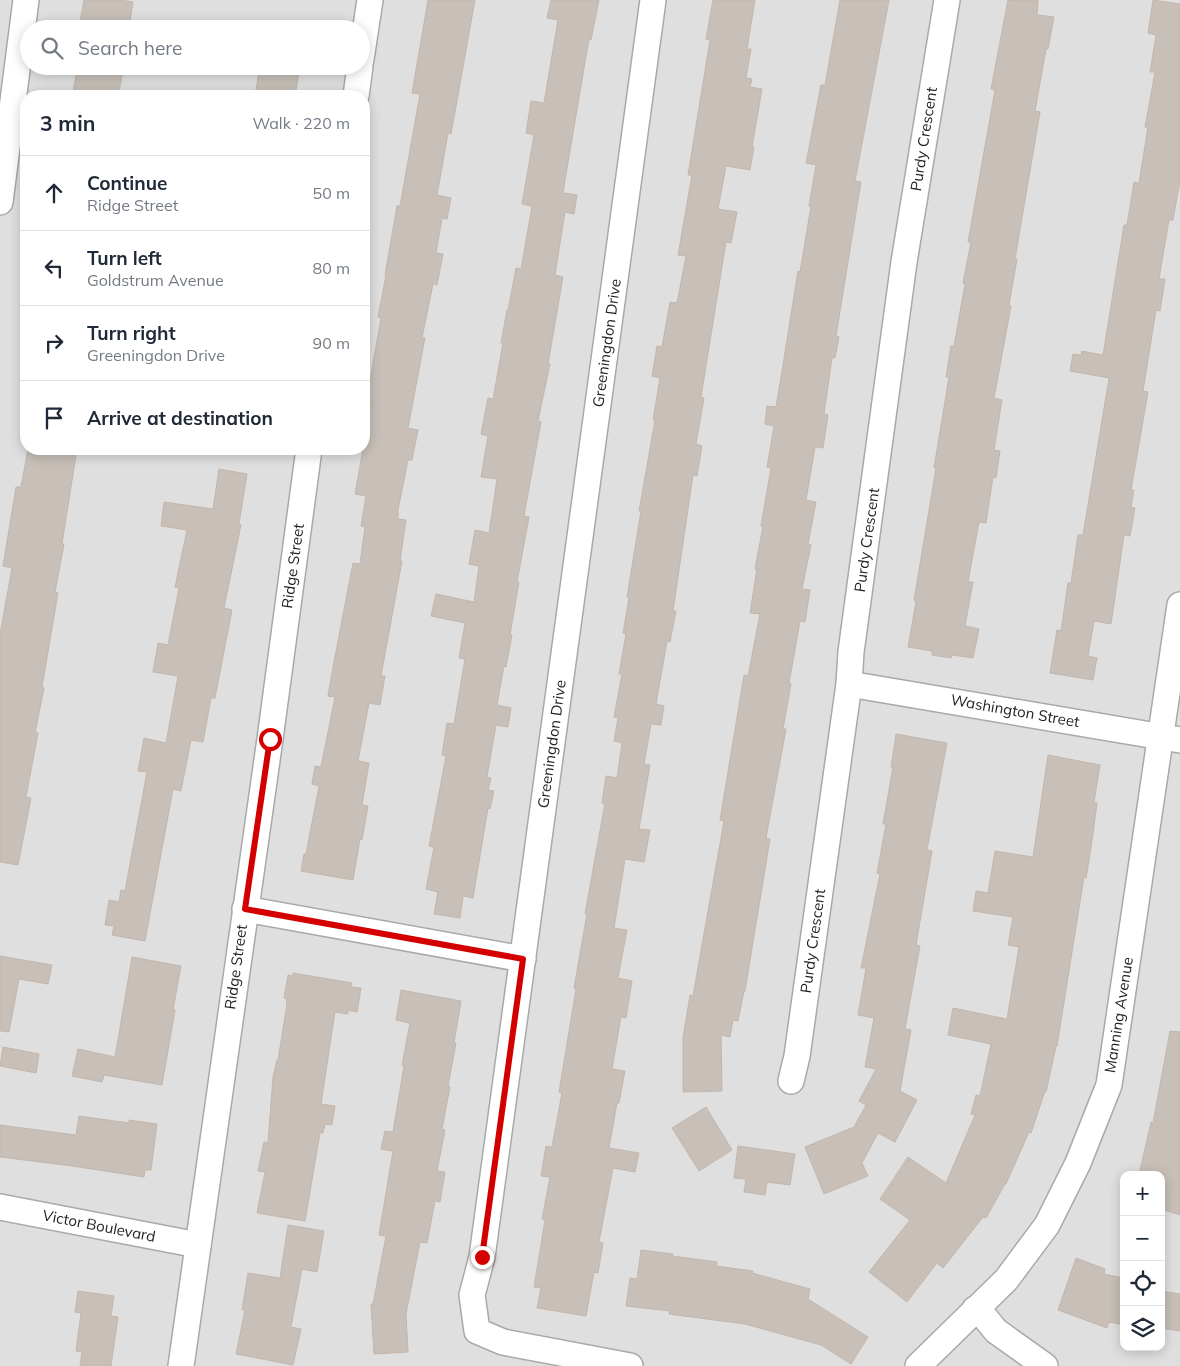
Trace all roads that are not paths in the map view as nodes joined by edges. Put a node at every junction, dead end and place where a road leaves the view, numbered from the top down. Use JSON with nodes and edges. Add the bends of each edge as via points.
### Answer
{"nodes":[{"id":1,"x":26,"y":0,"type":"edge"},
{"id":2,"x":370,"y":0,"type":"edge"},
{"id":3,"x":653,"y":0,"type":"edge"},
{"id":4,"x":948,"y":0,"type":"edge"},
{"id":5,"x":23,"y":20,"type":"edge"},
{"id":6,"x":367,"y":20,"type":"edge"},
{"id":7,"x":20,"y":47,"type":"edge"},
{"id":8,"x":359,"y":75,"type":"edge"},
{"id":9,"x":357,"y":90,"type":"edge"},
{"id":10,"x":0,"y":202,"type":"edge"},
{"id":11,"x":308,"y":455,"type":"edge"},
{"id":12,"x":1180,"y":605,"type":"edge"},
{"id":13,"x":849,"y":684,"type":"junction"},
{"id":14,"x":1170,"y":739,"type":"edge"},
{"id":15,"x":245,"y":909,"type":"junction"},
{"id":16,"x":523,"y":959,"type":"junction"},
{"id":17,"x":791,"y":1080,"type":"dead end"},
{"id":18,"x":0,"y":1207,"type":"edge"},
{"id":19,"x":198,"y":1245,"type":"junction"},
{"id":20,"x":975,"y":1309,"type":"junction"},
{"id":21,"x":181,"y":1366,"type":"edge"},
{"id":22,"x":630,"y":1366,"type":"edge"},
{"id":23,"x":918,"y":1366,"type":"edge"},
{"id":24,"x":1045,"y":1366,"type":"edge"}],
"edges":[{"from":1,"to":5,"type":"street"},
{"from":2,"to":6,"type":"street"},
{"from":3,"to":16,"type":"street","name":"Greeningdon Drive"},
{"from":4,"to":13,"type":"street","name":"Purdy Crescent","via":[[904,262]]},
{"from":7,"to":10,"type":"street"},
{"from":8,"to":9,"type":"street"},
{"from":11,"to":15,"type":"street","name":"Ridge Street"},
{"from":12,"to":14,"type":"street","name":"Manning Avenue"},
{"from":13,"to":14,"type":"street","name":"Washington Street"},
{"from":13,"to":17,"type":"street","name":"Purdy Crescent"},
{"from":14,"to":20,"type":"street","name":"Manning Avenue","via":[[1108,1085],[1078,1163],[1048,1225],[1006,1280]]},
{"from":15,"to":16,"type":"street"},
{"from":15,"to":19,"type":"street","name":"Ridge Street"},
{"from":16,"to":22,"type":"street","name":"Greeningdon Drive","via":[[482,1257],[472,1294],[477,1331],[502,1342]]},
{"from":18,"to":19,"type":"street","name":"Victor Boulevard"},
{"from":19,"to":21,"type":"street","name":"Ridge Street"},
{"from":20,"to":23,"type":"street","name":"Manning Avenue"},
{"from":20,"to":24,"type":"street","via":[[996,1331]]}]}
